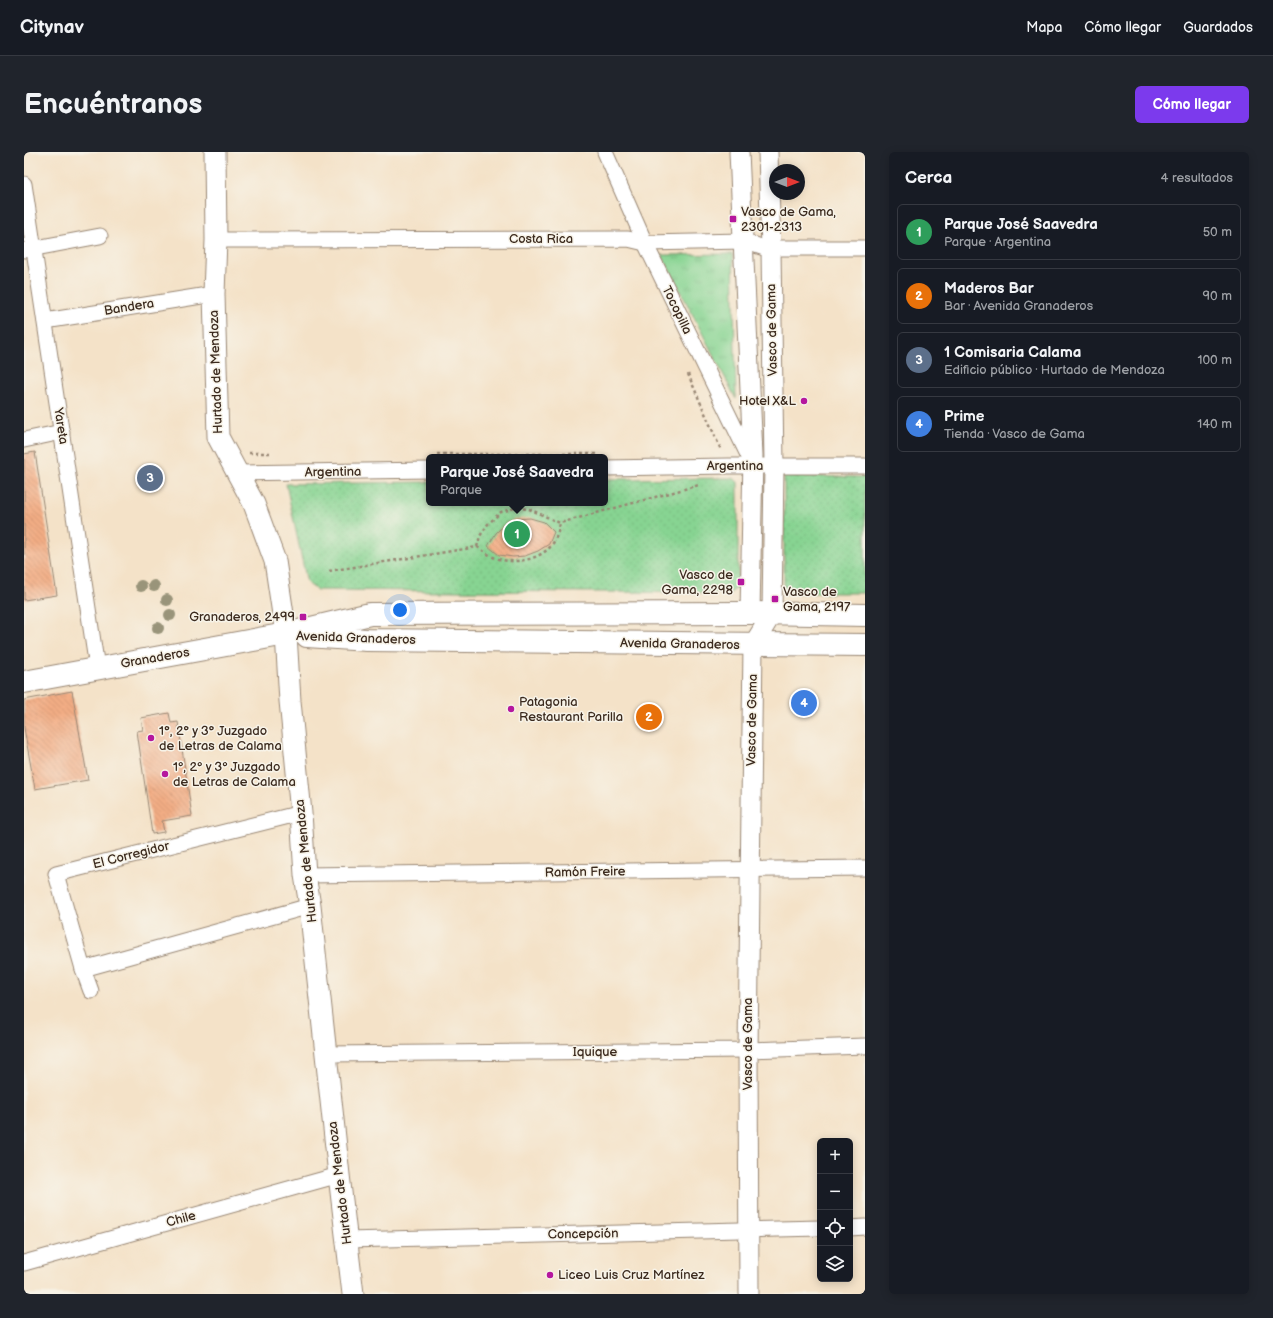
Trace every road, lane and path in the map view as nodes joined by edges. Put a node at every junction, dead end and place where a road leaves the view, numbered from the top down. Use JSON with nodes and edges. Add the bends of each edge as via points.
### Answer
{"nodes":[{"id":1,"x":215,"y":152,"type":"edge"},
{"id":2,"x":605,"y":152,"type":"edge"},
{"id":3,"x":739,"y":152,"type":"edge"},
{"id":4,"x":768,"y":152,"type":"edge"},
{"id":5,"x":24,"y":184,"type":"edge"},
{"id":6,"x":100,"y":236,"type":"dead end"},
{"id":7,"x":216,"y":240,"type":"junction"},
{"id":8,"x":744,"y":241,"type":"junction"},
{"id":9,"x":645,"y":243,"type":"junction"},
{"id":10,"x":865,"y":248,"type":"edge"},
{"id":11,"x":29,"y":249,"type":"edge"},
{"id":12,"x":771,"y":249,"type":"junction"},
{"id":13,"x":214,"y":294,"type":"junction"},
{"id":14,"x":45,"y":321,"type":"junction"},
{"id":15,"x":62,"y":432,"type":"junction"},
{"id":16,"x":24,"y":440,"type":"edge"},
{"id":17,"x":226,"y":453,"type":"junction"},
{"id":18,"x":273,"y":453,"type":"dead end"},
{"id":19,"x":431,"y":454,"type":"dead end"},
{"id":20,"x":597,"y":454,"type":"dead end"},
{"id":21,"x":753,"y":466,"type":"junction"},
{"id":22,"x":774,"y":466,"type":"junction"},
{"id":23,"x":865,"y":466,"type":"edge"},
{"id":24,"x":608,"y":468,"type":"edge"},
{"id":25,"x":426,"y":470,"type":"edge"},
{"id":26,"x":238,"y":473,"type":"junction"},
{"id":27,"x":702,"y":484,"type":"dead end"},
{"id":28,"x":560,"y":523,"type":"junction"},
{"id":29,"x":477,"y":547,"type":"junction"},
{"id":30,"x":329,"y":571,"type":"dead end"},
{"id":31,"x":750,"y":613,"type":"junction"},
{"id":32,"x":772,"y":614,"type":"junction"},
{"id":33,"x":865,"y":615,"type":"edge"},
{"id":34,"x":286,"y":634,"type":"junction"},
{"id":35,"x":753,"y":645,"type":"junction"},
{"id":36,"x":865,"y":645,"type":"edge"},
{"id":37,"x":97,"y":668,"type":"junction"},
{"id":38,"x":24,"y":682,"type":"edge"},
{"id":39,"x":301,"y":813,"type":"junction"},
{"id":40,"x":865,"y":868,"type":"edge"},
{"id":41,"x":750,"y":870,"type":"junction"},
{"id":42,"x":305,"y":875,"type":"junction"},
{"id":43,"x":310,"y":906,"type":"junction"},
{"id":44,"x":83,"y":969,"type":"junction"},
{"id":45,"x":91,"y":991,"type":"dead end"},
{"id":46,"x":865,"y":1046,"type":"edge"},
{"id":47,"x":748,"y":1050,"type":"junction"},
{"id":48,"x":326,"y":1054,"type":"junction"},
{"id":49,"x":339,"y":1176,"type":"junction"},
{"id":50,"x":817,"y":1228,"type":"edge"},
{"id":51,"x":853,"y":1228,"type":"edge"},
{"id":52,"x":865,"y":1228,"type":"edge"},
{"id":53,"x":748,"y":1230,"type":"junction"},
{"id":54,"x":347,"y":1240,"type":"junction"},
{"id":55,"x":24,"y":1263,"type":"edge"},
{"id":56,"x":354,"y":1294,"type":"edge"},
{"id":57,"x":749,"y":1294,"type":"edge"}],
"edges":[{"from":1,"to":7,"type":"main road","name":"Hurtado de Mendoza"},
{"from":2,"to":9,"type":"street","name":"Tocopilla"},
{"from":3,"to":8,"type":"street","name":"Vasco de Gama"},
{"from":4,"to":12,"type":"street","name":"Vasco de Gama"},
{"from":5,"to":11,"type":"street","name":"Yareta"},
{"from":6,"to":11,"type":"street"},
{"from":7,"to":9,"type":"street","name":"Costa Rica","via":[[628,239]]},
{"from":7,"to":13,"type":"main road","name":"Hurtado de Mendoza"},
{"from":8,"to":9,"type":"street","name":"Costa Rica"},
{"from":8,"to":12,"type":"street","name":"Costa Rica"},
{"from":8,"to":21,"type":"street","name":"Vasco de Gama"},
{"from":9,"to":21,"type":"street","name":"Tocopilla"},
{"from":10,"to":12,"type":"street","name":"Costa Rica"},
{"from":11,"to":14,"type":"street","name":"Yareta"},
{"from":12,"to":22,"type":"street","name":"Vasco de Gama"},
{"from":13,"to":14,"type":"street","name":"Bandera"},
{"from":13,"to":17,"type":"main road","name":"Hurtado de Mendoza","via":[[218,437]]},
{"from":14,"to":15,"type":"street","name":"Yareta"},
{"from":15,"to":16,"type":"street"},
{"from":15,"to":37,"type":"street","name":"Yareta"},
{"from":17,"to":18,"type":"path"},
{"from":17,"to":26,"type":"main road","name":"Hurtado de Mendoza"},
{"from":19,"to":20,"type":"path"},
{"from":21,"to":22,"type":"street","name":"Argentina"},
{"from":21,"to":24,"type":"street","name":"Argentina"},
{"from":21,"to":31,"type":"street","name":"Vasco de Gama"},
{"from":22,"to":23,"type":"street","name":"Argentina"},
{"from":22,"to":32,"type":"street","name":"Vasco de Gama"},
{"from":25,"to":26,"type":"street","name":"Argentina"},
{"from":26,"to":34,"type":"main road","name":"Hurtado de Mendoza","via":[[254,504],[275,561]]},
{"from":27,"to":28,"type":"path"},
{"from":28,"to":29,"type":"path","via":[[529,509],[515,508],[501,512],[488,524],[480,536]]},
{"from":28,"to":29,"type":"path","via":[[551,546],[539,555],[524,560],[511,562],[496,558]]},
{"from":29,"to":30,"type":"path"},
{"from":31,"to":32,"type":"main road","name":"Avenida Granaderos"},
{"from":31,"to":34,"type":"main road","name":"Avenida Granaderos","via":[[370,614]]},
{"from":32,"to":33,"type":"main road","name":"Avenida Granaderos"},
{"from":32,"to":35,"type":"street"},
{"from":34,"to":35,"type":"main road","name":"Avenida Granaderos","via":[[367,640]]},
{"from":34,"to":37,"type":"main road","name":"Granaderos"},
{"from":34,"to":39,"type":"main road","name":"Hurtado de Mendoza"},
{"from":35,"to":36,"type":"main road","name":"Avenida Granaderos"},
{"from":35,"to":41,"type":"street","name":"Vasco de Gama"},
{"from":37,"to":38,"type":"main road","name":"Granaderos"},
{"from":39,"to":42,"type":"main road","name":"Hurtado de Mendoza"},
{"from":39,"to":44,"type":"street","name":"El Corregidor","via":[[56,874]]},
{"from":40,"to":41,"type":"street","name":"Ramón Freire"},
{"from":41,"to":42,"type":"street","name":"Ramón Freire"},
{"from":41,"to":47,"type":"street","name":"Vasco de Gama"},
{"from":42,"to":43,"type":"main road","name":"Hurtado de Mendoza"},
{"from":43,"to":44,"type":"street"},
{"from":43,"to":48,"type":"main road","name":"Hurtado de Mendoza"},
{"from":44,"to":45,"type":"street","name":"El Corregidor"},
{"from":46,"to":47,"type":"street","name":"Iquique"},
{"from":47,"to":48,"type":"street","name":"Iquique"},
{"from":47,"to":53,"type":"street","name":"Vasco de Gama"},
{"from":48,"to":49,"type":"main road","name":"Hurtado de Mendoza"},
{"from":49,"to":54,"type":"main road","name":"Hurtado de Mendoza"},
{"from":49,"to":55,"type":"street","name":"Chile"},
{"from":50,"to":53,"type":"street","name":"Concepción"},
{"from":51,"to":52,"type":"street"},
{"from":53,"to":54,"type":"street","name":"Concepción"},
{"from":53,"to":57,"type":"street","name":"Vasco de Gama"},
{"from":54,"to":56,"type":"main road","name":"Hurtado de Mendoza"}]}
